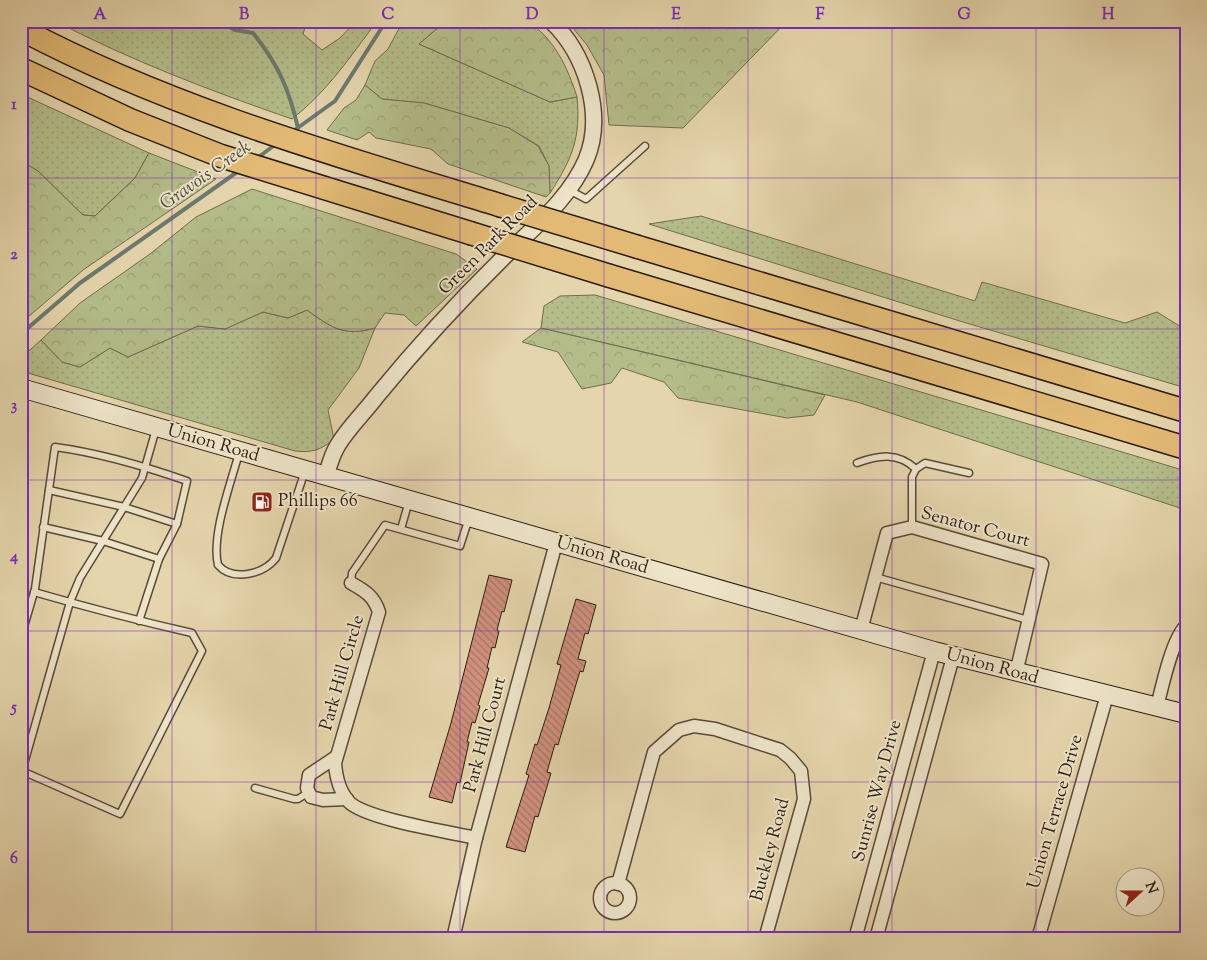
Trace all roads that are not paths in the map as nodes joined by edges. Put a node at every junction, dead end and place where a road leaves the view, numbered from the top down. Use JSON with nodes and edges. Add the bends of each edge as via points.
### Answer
{"nodes":[{"id":1,"x":551,"y":21,"type":"edge"},
{"id":2,"x":21,"y":29,"type":"edge"},
{"id":3,"x":21,"y":69,"type":"edge"},
{"id":4,"x":645,"y":146,"type":"dead end"},
{"id":5,"x":569,"y":190,"type":"junction"},
{"id":6,"x":21,"y":388,"type":"edge"},
{"id":7,"x":1186,"y":411,"type":"edge"},
{"id":8,"x":156,"y":428,"type":"junction"},
{"id":9,"x":1186,"y":448,"type":"edge"},
{"id":10,"x":239,"y":452,"type":"junction"},
{"id":11,"x":857,"y":463,"type":"dead end"},
{"id":12,"x":145,"y":467,"type":"junction"},
{"id":13,"x":916,"y":469,"type":"junction"},
{"id":14,"x":305,"y":470,"type":"junction"},
{"id":15,"x":969,"y":473,"type":"dead end"},
{"id":16,"x":326,"y":476,"type":"junction"},
{"id":17,"x":48,"y":490,"type":"junction"},
{"id":18,"x":409,"y":501,"type":"junction"},
{"id":19,"x":124,"y":507,"type":"junction"},
{"id":20,"x":469,"y":518,"type":"junction"},
{"id":21,"x":177,"y":524,"type":"junction"},
{"id":22,"x":43,"y":527,"type":"junction"},
{"id":23,"x":912,"y":527,"type":"junction"},
{"id":24,"x":401,"y":529,"type":"junction"},
{"id":25,"x":103,"y":541,"type":"junction"},
{"id":26,"x":556,"y":542,"type":"junction"},
{"id":27,"x":159,"y":559,"type":"junction"},
{"id":28,"x":875,"y":578,"type":"junction"},
{"id":29,"x":350,"y":583,"type":"joint"},
{"id":30,"x":34,"y":592,"type":"junction"},
{"id":31,"x":70,"y":602,"type":"junction"},
{"id":32,"x":1028,"y":620,"type":"junction"},
{"id":33,"x":139,"y":621,"type":"junction"},
{"id":34,"x":1186,"y":626,"type":"edge"},
{"id":35,"x":861,"y":630,"type":"junction"},
{"id":36,"x":21,"y":636,"type":"edge"},
{"id":37,"x":934,"y":652,"type":"junction"},
{"id":38,"x":953,"y":657,"type":"junction"},
{"id":39,"x":1016,"y":673,"type":"junction"},
{"id":40,"x":1107,"y":695,"type":"junction"},
{"id":41,"x":1157,"y":707,"type":"junction"},
{"id":42,"x":1186,"y":714,"type":"edge"},
{"id":43,"x":336,"y":757,"type":"junction"},
{"id":44,"x":22,"y":771,"type":"edge"},
{"id":45,"x":255,"y":788,"type":"dead end"},
{"id":46,"x":309,"y":792,"type":"junction"},
{"id":47,"x":347,"y":798,"type":"junction"},
{"id":48,"x":476,"y":838,"type":"junction"},
{"id":49,"x":618,"y":884,"type":"dead end"},
{"id":50,"x":453,"y":939,"type":"edge"},
{"id":51,"x":765,"y":939,"type":"edge"},
{"id":52,"x":855,"y":939,"type":"edge"},
{"id":53,"x":876,"y":939,"type":"edge"},
{"id":54,"x":1038,"y":939,"type":"edge"}],
"edges":[{"from":1,"to":5,"type":"street","name":"Green Park Road","via":[[576,55],[585,76],[593,114],[587,158]]},
{"from":2,"to":7,"type":"highway","bridge":true,"via":[[110,73],[208,112],[361,163]]},
{"from":3,"to":9,"type":"highway","bridge":true,"via":[[173,138],[324,189]]},
{"from":4,"to":5,"type":"lane","via":[[586,199]]},
{"from":5,"to":16,"type":"street","name":"Green Park Road","via":[[450,311],[403,364],[338,445]]},
{"from":6,"to":8,"type":"main road","name":"Union Road"},
{"from":8,"to":10,"type":"main road","name":"Union Road"},
{"from":8,"to":12,"type":"lane"},
{"from":10,"to":14,"type":"main road","name":"Union Road"},
{"from":10,"to":14,"type":"lane","via":[[216,555],[221,568],[234,574],[259,571],[272,564]]},
{"from":11,"to":13,"type":"lane","via":[[877,456],[891,456],[906,460]]},
{"from":12,"to":17,"type":"lane","via":[[81,450],[55,447]]},
{"from":12,"to":19,"type":"lane"},
{"from":12,"to":21,"type":"lane","via":[[187,481]]},
{"from":13,"to":15,"type":"lane","via":[[925,463]]},
{"from":13,"to":23,"type":"lane","via":[[912,477]]},
{"from":14,"to":16,"type":"main road","name":"Union Road"},
{"from":16,"to":18,"type":"main road","name":"Union Road"},
{"from":17,"to":19,"type":"lane"},
{"from":17,"to":22,"type":"lane"},
{"from":18,"to":20,"type":"main road","name":"Union Road"},
{"from":18,"to":24,"type":"lane"},
{"from":19,"to":21,"type":"lane"},
{"from":19,"to":25,"type":"lane"},
{"from":20,"to":24,"type":"lane","via":[[460,546]]},
{"from":20,"to":26,"type":"main road","name":"Union Road"},
{"from":21,"to":27,"type":"lane"},
{"from":22,"to":25,"type":"lane"},
{"from":22,"to":30,"type":"lane"},
{"from":23,"to":28,"type":"street","name":"Senator Court","via":[[887,533]]},
{"from":23,"to":32,"type":"street","name":"Senator Court","via":[[1042,564]]},
{"from":24,"to":29,"type":"lane","via":[[385,525],[352,573]]},
{"from":25,"to":27,"type":"lane"},
{"from":25,"to":31,"type":"lane","via":[[80,578]]},
{"from":26,"to":35,"type":"main road","name":"Union Road"},
{"from":26,"to":48,"type":"street","name":"Park Hill Court"},
{"from":27,"to":33,"type":"lane"},
{"from":28,"to":32,"type":"lane"},
{"from":28,"to":35,"type":"street","name":"Senator Court"},
{"from":29,"to":43,"type":"street","name":"Park Hill Circle","via":[[375,600],[379,612]]},
{"from":30,"to":31,"type":"lane"},
{"from":30,"to":36,"type":"lane"},
{"from":31,"to":33,"type":"lane"},
{"from":31,"to":44,"type":"lane"},
{"from":32,"to":39,"type":"street","name":"Senator Court"},
{"from":33,"to":44,"type":"lane","via":[[192,633],[202,651],[120,814]]},
{"from":34,"to":41,"type":"street","via":[[1170,659]]},
{"from":35,"to":37,"type":"main road","name":"Union Road"},
{"from":37,"to":38,"type":"main road","name":"Union Road"},
{"from":37,"to":52,"type":"street","name":"Sunrise Way Drive"},
{"from":38,"to":39,"type":"main road","name":"Union Road"},
{"from":38,"to":53,"type":"street","name":"Sunrise Way Drive"},
{"from":39,"to":40,"type":"main road","name":"Union Road"},
{"from":40,"to":41,"type":"main road","name":"Union Road"},
{"from":40,"to":54,"type":"street","name":"Union Terrace Drive"},
{"from":41,"to":42,"type":"main road","name":"Union Road"},
{"from":43,"to":46,"type":"street","name":"Park Hill Circle","via":[[309,775]]},
{"from":43,"to":47,"type":"street","name":"Park Hill Circle","via":[[336,782]]},
{"from":45,"to":46,"type":"lane","via":[[294,799]]},
{"from":46,"to":47,"type":"street","via":[[311,797],[323,800]]},
{"from":47,"to":48,"type":"street","name":"Park Hill Circle","via":[[368,813]]},
{"from":48,"to":50,"type":"street","name":"Park Hill Court"},
{"from":49,"to":51,"type":"street","name":"Buckley Road","via":[[654,752],[679,730],[694,726],[715,730],[780,750],[801,770],[804,798]]}]}
